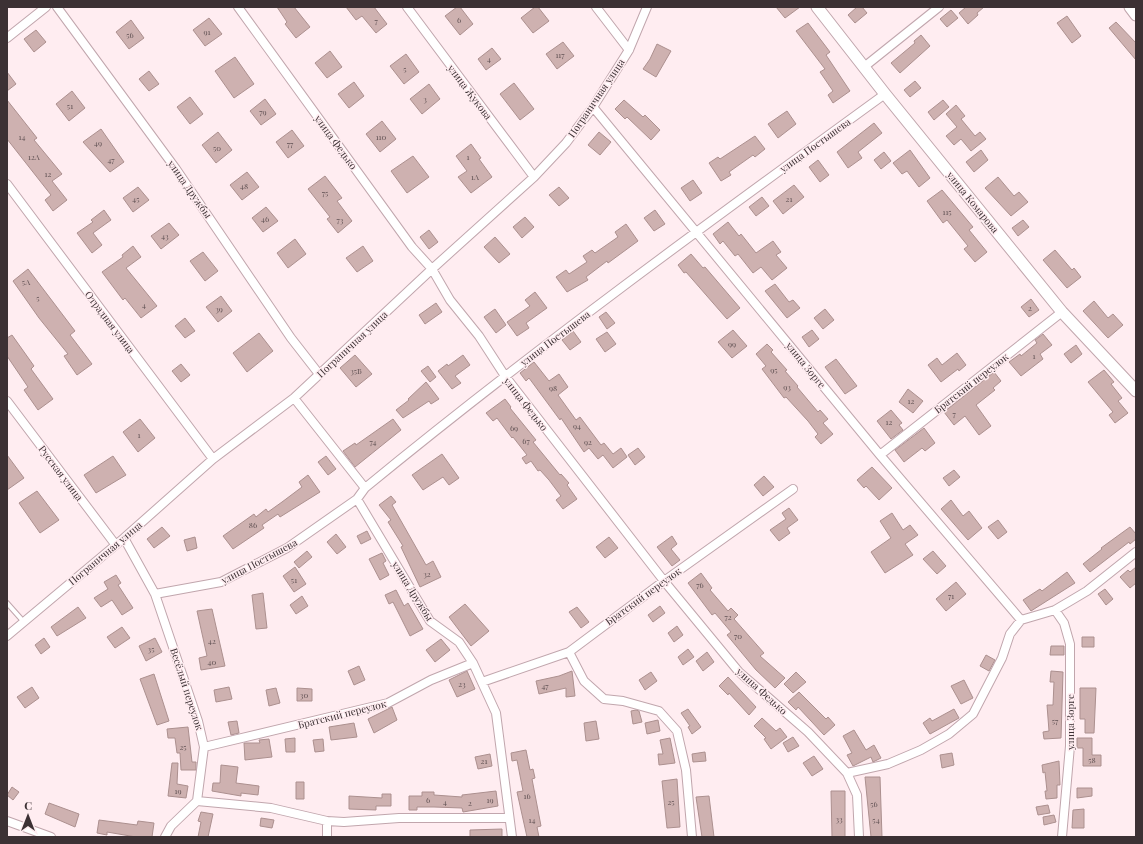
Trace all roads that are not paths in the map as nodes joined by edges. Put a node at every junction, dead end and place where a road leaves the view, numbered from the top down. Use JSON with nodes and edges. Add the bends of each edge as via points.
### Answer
{"nodes":[{"id":1,"x":46,"y":7,"type":"edge"},
{"id":2,"x":57,"y":7,"type":"edge"},
{"id":3,"x":238,"y":7,"type":"edge"},
{"id":4,"x":407,"y":7,"type":"edge"},
{"id":5,"x":596,"y":7,"type":"edge"},
{"id":6,"x":647,"y":7,"type":"edge"},
{"id":7,"x":817,"y":7,"type":"edge"},
{"id":8,"x":939,"y":7,"type":"edge"},
{"id":9,"x":1130,"y":7,"type":"edge"},
{"id":10,"x":1136,"y":15,"type":"edge"},
{"id":11,"x":7,"y":38,"type":"edge"},
{"id":12,"x":629,"y":50,"type":"junction"},
{"id":13,"x":864,"y":67,"type":"junction"},
{"id":14,"x":885,"y":94,"type":"junction"},
{"id":15,"x":593,"y":107,"type":"junction"},
{"id":16,"x":534,"y":177,"type":"junction"},
{"id":17,"x":7,"y":184,"type":"edge"},
{"id":18,"x":696,"y":231,"type":"junction"},
{"id":19,"x":432,"y":268,"type":"junction"},
{"id":20,"x":1062,"y":312,"type":"junction"},
{"id":21,"x":319,"y":374,"type":"junction"},
{"id":22,"x":505,"y":376,"type":"junction"},
{"id":23,"x":1136,"y":391,"type":"edge"},
{"id":24,"x":294,"y":398,"type":"junction"},
{"id":25,"x":7,"y":401,"type":"edge"},
{"id":26,"x":880,"y":455,"type":"junction"},
{"id":27,"x":213,"y":459,"type":"junction"},
{"id":28,"x":365,"y":488,"type":"junction"},
{"id":29,"x":793,"y":489,"type":"dead end"},
{"id":30,"x":357,"y":499,"type":"junction"},
{"id":31,"x":124,"y":538,"type":"junction"},
{"id":32,"x":115,"y":544,"type":"junction"},
{"id":33,"x":1136,"y":552,"type":"edge"},
{"id":34,"x":664,"y":581,"type":"junction"},
{"id":35,"x":155,"y":594,"type":"junction"},
{"id":36,"x":7,"y":603,"type":"edge"},
{"id":37,"x":1055,"y":610,"type":"junction"},
{"id":38,"x":1021,"y":620,"type":"junction"},
{"id":39,"x":23,"y":621,"type":"junction"},
{"id":40,"x":7,"y":636,"type":"edge"},
{"id":41,"x":569,"y":652,"type":"junction"},
{"id":42,"x":473,"y":663,"type":"junction"},
{"id":43,"x":482,"y":682,"type":"junction"},
{"id":44,"x":204,"y":747,"type":"junction"},
{"id":45,"x":847,"y":773,"type":"junction"},
{"id":46,"x":197,"y":801,"type":"junction"},
{"id":47,"x":509,"y":818,"type":"junction"},
{"id":48,"x":327,"y":820,"type":"junction"},
{"id":49,"x":7,"y":821,"type":"edge"},
{"id":50,"x":51,"y":837,"type":"edge"},
{"id":51,"x":165,"y":837,"type":"edge"},
{"id":52,"x":327,"y":837,"type":"edge"},
{"id":53,"x":512,"y":837,"type":"edge"},
{"id":54,"x":692,"y":837,"type":"edge"},
{"id":55,"x":859,"y":837,"type":"edge"},
{"id":56,"x":1062,"y":837,"type":"edge"}],
"edges":[{"from":1,"to":11,"type":"street"},
{"from":2,"to":21,"type":"street","name":"улица Дружбы","via":[[176,169],[291,338]]},
{"from":3,"to":19,"type":"street","name":"улица Федько","via":[[412,247]]},
{"from":4,"to":16,"type":"street","name":"улица Жукова"},
{"from":5,"to":12,"type":"street"},
{"from":6,"to":12,"type":"street","name":"Пограничная улица"},
{"from":7,"to":13,"type":"street","name":"улица Комарова"},
{"from":8,"to":13,"type":"street"},
{"from":9,"to":10,"type":"street"},
{"from":12,"to":15,"type":"street","name":"Пограничная улица"},
{"from":13,"to":14,"type":"street","name":"улица Комарова"},
{"from":14,"to":18,"type":"street","name":"улица Постышева"},
{"from":14,"to":20,"type":"street","name":"улица Комарова"},
{"from":15,"to":16,"type":"street","name":"Пограничная улица","via":[[566,143]]},
{"from":15,"to":18,"type":"street","name":"улица Зорге"},
{"from":16,"to":19,"type":"street","name":"Пограничная улица"},
{"from":17,"to":27,"type":"street","name":"Отрадная улица"},
{"from":18,"to":22,"type":"street","name":"улица Постышева"},
{"from":18,"to":26,"type":"street","name":"улица Зорге"},
{"from":19,"to":21,"type":"street","name":"Пограничная улица"},
{"from":19,"to":22,"type":"street","name":"улица Федько","via":[[450,300],[479,336]]},
{"from":20,"to":23,"type":"street","name":"улица Комарова"},
{"from":20,"to":26,"type":"street","name":"Братский переулок"},
{"from":21,"to":24,"type":"street","name":"Пограничная улица"},
{"from":22,"to":28,"type":"street","name":"улица Постышева"},
{"from":22,"to":34,"type":"street","name":"улица Федько"},
{"from":24,"to":27,"type":"street","name":"Пограничная улица"},
{"from":24,"to":28,"type":"street"},
{"from":25,"to":32,"type":"street","name":"Русская улица"},
{"from":26,"to":38,"type":"street","name":"улица Зорге"},
{"from":27,"to":31,"type":"street","name":"Пограничная улица"},
{"from":28,"to":30,"type":"street","name":"улица Постышева"},
{"from":29,"to":34,"type":"street","name":"Братский переулок"},
{"from":30,"to":35,"type":"street","name":"улица Постышева","via":[[287,548],[221,582]]},
{"from":30,"to":42,"type":"street","name":"улица Дружбы","via":[[430,621],[459,642]]},
{"from":31,"to":32,"type":"street","name":"Пограничная улица"},
{"from":31,"to":35,"type":"street","name":"Весёлый переулок"},
{"from":32,"to":39,"type":"street","name":"Пограничная улица"},
{"from":33,"to":37,"type":"street","via":[[1086,591]]},
{"from":34,"to":41,"type":"street","name":"Братский переулок"},
{"from":34,"to":45,"type":"street","name":"улица Федько","via":[[739,672],[808,732]]},
{"from":35,"to":44,"type":"street","name":"Весёлый переулок","via":[[198,721]]},
{"from":36,"to":39,"type":"lane"},
{"from":37,"to":38,"type":"street"},
{"from":37,"to":56,"type":"street","name":"улица Зорге","via":[[1064,623],[1070,644],[1070,746]]},
{"from":38,"to":45,"type":"street","via":[[1010,634],[1002,658],[973,714],[949,734],[921,750],[888,764]]},
{"from":39,"to":40,"type":"street","name":"Пограничная улица"},
{"from":41,"to":43,"type":"street","name":"Братский переулок"},
{"from":41,"to":54,"type":"street","via":[[584,681],[604,699],[623,701],[659,711],[677,730],[686,770]]},
{"from":42,"to":43,"type":"street","name":"улица Дружбы"},
{"from":42,"to":44,"type":"street","name":"Братский переулок","via":[[431,680],[388,703]]},
{"from":43,"to":47,"type":"street","name":"улица Дружбы","via":[[496,713]]},
{"from":44,"to":46,"type":"street","name":"Весёлый переулок"},
{"from":45,"to":55,"type":"street","name":"улица Федько","via":[[857,795]]},
{"from":46,"to":48,"type":"street","via":[[271,808]]},
{"from":46,"to":51,"type":"street","via":[[171,826]]},
{"from":47,"to":48,"type":"street","via":[[399,818],[344,822]]},
{"from":47,"to":53,"type":"street","name":"улица Дружбы"},
{"from":48,"to":52,"type":"street"},
{"from":49,"to":50,"type":"street"}]}
